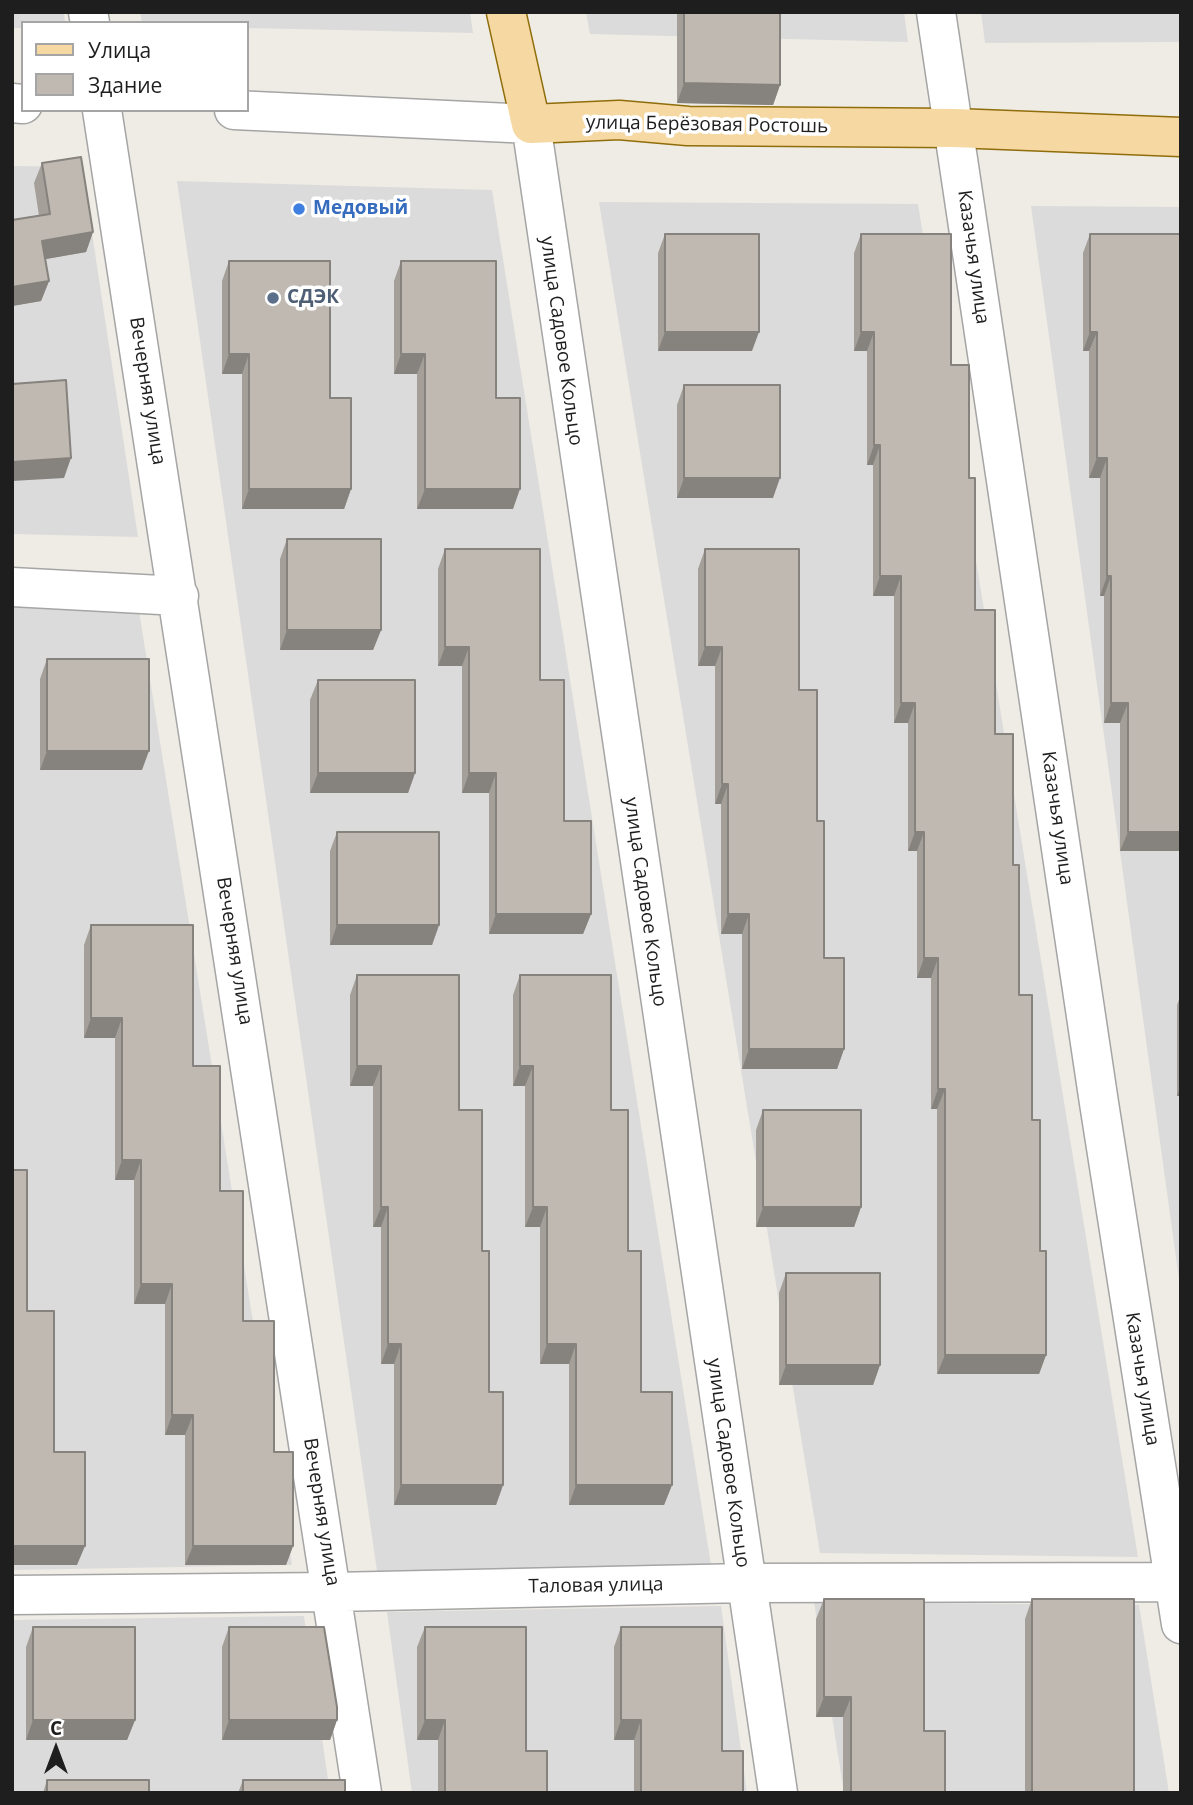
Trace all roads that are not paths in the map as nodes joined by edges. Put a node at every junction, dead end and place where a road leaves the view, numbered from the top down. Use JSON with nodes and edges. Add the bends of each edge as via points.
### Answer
{"nodes":[{"id":1,"x":506,"y":12,"type":"edge"},
{"id":2,"x":936,"y":12,"type":"edge"},
{"id":3,"x":248,"y":111,"type":"edge"},
{"id":4,"x":102,"y":112,"type":"edge"},
{"id":5,"x":531,"y":124,"type":"junction"},
{"id":6,"x":954,"y":128,"type":"junction"},
{"id":7,"x":1181,"y":137,"type":"edge"},
{"id":8,"x":12,"y":587,"type":"edge"},
{"id":9,"x":179,"y":596,"type":"junction"},
{"id":10,"x":1177,"y":1582,"type":"edge"},
{"id":11,"x":746,"y":1583,"type":"junction"},
{"id":12,"x":333,"y":1592,"type":"junction"},
{"id":13,"x":12,"y":1595,"type":"edge"},
{"id":14,"x":1181,"y":1624,"type":"edge"},
{"id":15,"x":362,"y":1793,"type":"edge"},
{"id":16,"x":778,"y":1793,"type":"edge"}],
"edges":[{"from":1,"to":5,"type":"main road","name":"улица Садовое Кольцо"},
{"from":2,"to":6,"type":"street","name":"Казачья улица"},
{"from":3,"to":5,"type":"street","name":"улица Берёзовая Ростошь"},
{"from":4,"to":9,"type":"street","name":"Вечерняя улица"},
{"from":5,"to":6,"type":"main road","name":"улица Берёзовая Ростошь","via":[[618,120],[688,126]]},
{"from":5,"to":11,"type":"street","name":"улица Садовое Кольцо"},
{"from":6,"to":7,"type":"main road","name":"улица Берёзовая Ростошь"},
{"from":6,"to":10,"type":"street","name":"Казачья улица","via":[[1095,1076]]},
{"from":8,"to":9,"type":"street"},
{"from":9,"to":12,"type":"street","name":"Вечерняя улица"},
{"from":10,"to":11,"type":"street","name":"Таловая улица"},
{"from":10,"to":14,"type":"street","name":"Казачья улица"},
{"from":11,"to":12,"type":"street","name":"Таловая улица"},
{"from":11,"to":16,"type":"street","name":"улица Садовое Кольцо"},
{"from":12,"to":13,"type":"street","name":"Таловая улица"},
{"from":12,"to":15,"type":"street","name":"Вечерняя улица"}]}
